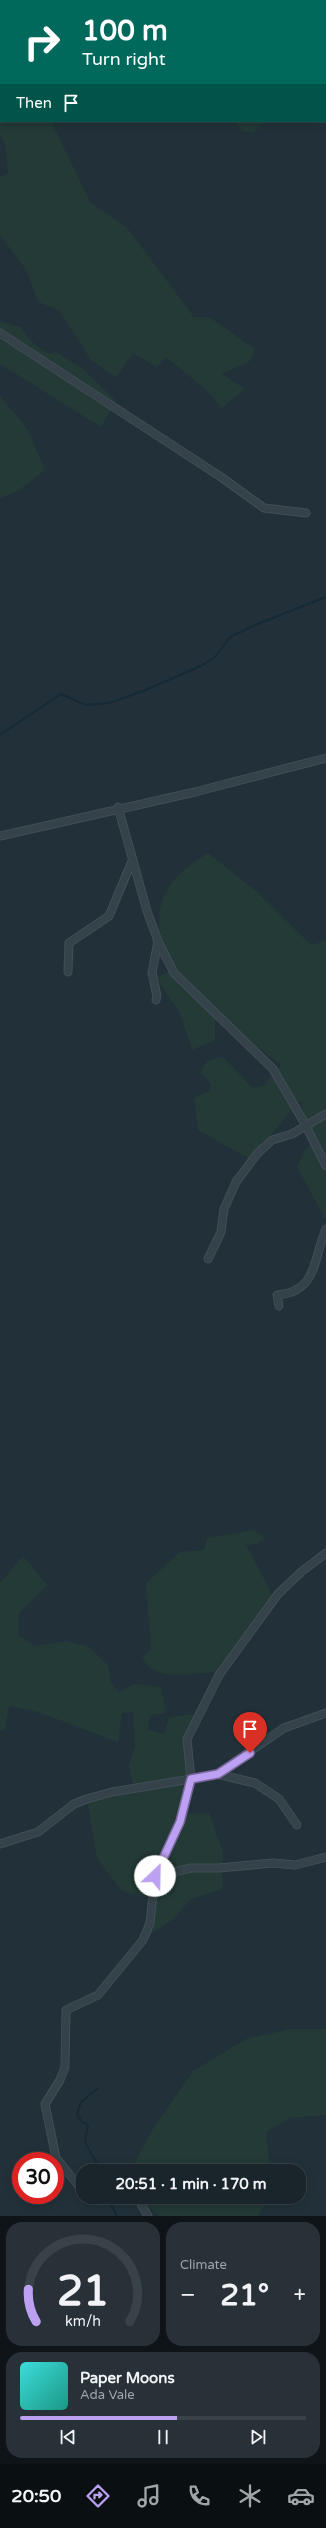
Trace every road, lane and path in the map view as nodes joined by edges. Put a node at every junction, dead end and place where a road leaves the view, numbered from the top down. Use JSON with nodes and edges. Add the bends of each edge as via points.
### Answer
{"nodes":[{"id":1,"x":0,"y":333,"type":"edge"},
{"id":2,"x":306,"y":513,"type":"dead end"},
{"id":3,"x":326,"y":758,"type":"edge"},
{"id":4,"x":118,"y":807,"type":"junction"},
{"id":5,"x":0,"y":836,"type":"edge"},
{"id":6,"x":132,"y":861,"type":"junction"},
{"id":7,"x":158,"y":941,"type":"junction"},
{"id":8,"x":68,"y":972,"type":"dead end"},
{"id":9,"x":156,"y":1000,"type":"dead end"},
{"id":10,"x":326,"y":1114,"type":"edge"},
{"id":11,"x":305,"y":1124,"type":"junction"},
{"id":12,"x":326,"y":1166,"type":"edge"},
{"id":13,"x":326,"y":1229,"type":"edge"},
{"id":14,"x":208,"y":1259,"type":"dead end"},
{"id":15,"x":279,"y":1306,"type":"dead end"},
{"id":16,"x":326,"y":1553,"type":"edge"},
{"id":17,"x":326,"y":1713,"type":"edge"},
{"id":18,"x":218,"y":1774,"type":"junction"},
{"id":19,"x":191,"y":1779,"type":"junction"},
{"id":20,"x":297,"y":1826,"type":"dead end"},
{"id":21,"x":0,"y":1844,"type":"edge"},
{"id":22,"x":326,"y":1857,"type":"edge"},
{"id":23,"x":155,"y":1876,"type":"junction"},
{"id":24,"x":76,"y":2182,"type":"edge"},
{"id":25,"x":141,"y":2204,"type":"edge"},
{"id":26,"x":148,"y":2216,"type":"edge"}],
"edges":[{"from":1,"to":2,"type":"street","via":[[221,477],[264,508]]},
{"from":3,"to":4,"type":"street","via":[[195,792]]},
{"from":4,"to":5,"type":"street"},
{"from":4,"to":6,"type":"street"},
{"from":6,"to":7,"type":"street"},
{"from":6,"to":8,"type":"street","via":[[109,916],[69,943]]},
{"from":7,"to":9,"type":"street","via":[[152,973]]},
{"from":7,"to":11,"type":"street","via":[[174,973],[272,1069]]},
{"from":10,"to":11,"type":"street"},
{"from":11,"to":12,"type":"street"},
{"from":11,"to":14,"type":"street","via":[[292,1134],[272,1140],[257,1154],[236,1182],[224,1209],[221,1232]]},
{"from":13,"to":15,"type":"street","via":[[314,1270],[300,1290],[277,1295]]},
{"from":16,"to":19,"type":"street","via":[[278,1594],[219,1675],[187,1739]]},
{"from":17,"to":18,"type":"street","via":[[284,1728]]},
{"from":18,"to":19,"type":"street"},
{"from":18,"to":20,"type":"street","via":[[255,1783],[279,1799]]},
{"from":19,"to":21,"type":"street","via":[[112,1792],[87,1799],[74,1804],[38,1832]]},
{"from":19,"to":23,"type":"street","via":[[180,1822]]},
{"from":22,"to":23,"type":"street","via":[[295,1864],[191,1868]]},
{"from":23,"to":24,"type":"street","via":[[150,1923],[143,1940],[98,1995],[66,2010],[65,2067],[45,2104],[56,2158]]},
{"from":25,"to":26,"type":"street"}]}
